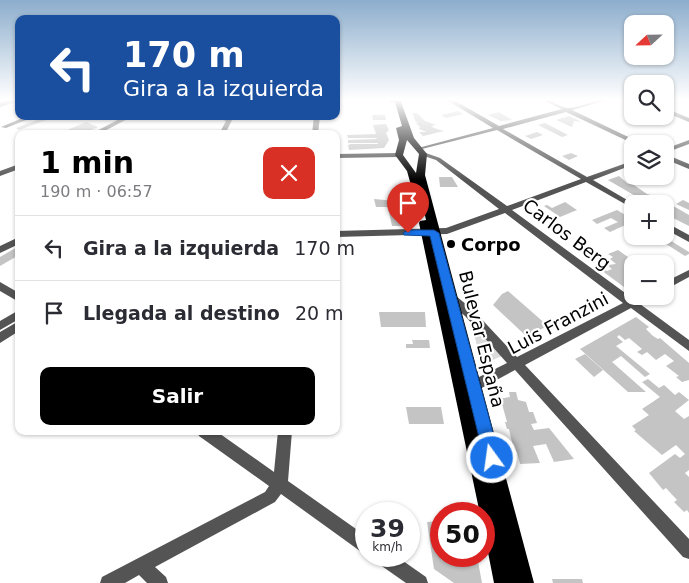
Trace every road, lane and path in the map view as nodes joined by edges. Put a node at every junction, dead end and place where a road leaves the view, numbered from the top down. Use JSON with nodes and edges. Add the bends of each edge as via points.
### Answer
{"nodes":[{"id":1,"x":401,"y":126,"type":"edge"},
{"id":2,"x":405,"y":126,"type":"edge"},
{"id":3,"x":495,"y":126,"type":"edge"},
{"id":4,"x":505,"y":126,"type":"edge"},
{"id":5,"x":602,"y":126,"type":"edge"},
{"id":6,"x":498,"y":128,"type":"junction"},
{"id":7,"x":624,"y":137,"type":"edge"},
{"id":8,"x":689,"y":142,"type":"edge"},
{"id":9,"x":674,"y":148,"type":"edge"},
{"id":10,"x":413,"y":153,"type":"junction"},
{"id":11,"x":340,"y":156,"type":"edge"},
{"id":12,"x":674,"y":160,"type":"edge"},
{"id":13,"x":624,"y":166,"type":"edge"},
{"id":14,"x":689,"y":167,"type":"edge"},
{"id":15,"x":15,"y":168,"type":"edge"},
{"id":16,"x":0,"y":174,"type":"edge"},
{"id":17,"x":588,"y":180,"type":"junction"},
{"id":18,"x":624,"y":201,"type":"edge"},
{"id":19,"x":506,"y":209,"type":"junction"},
{"id":20,"x":674,"y":230,"type":"edge"},
{"id":21,"x":430,"y":233,"type":"junction"},
{"id":22,"x":340,"y":234,"type":"edge"},
{"id":23,"x":689,"y":239,"type":"edge"},
{"id":24,"x":15,"y":242,"type":"edge"},
{"id":25,"x":0,"y":250,"type":"edge"},
{"id":26,"x":689,"y":273,"type":"edge"},
{"id":27,"x":674,"y":281,"type":"edge"},
{"id":28,"x":0,"y":286,"type":"edge"},
{"id":29,"x":15,"y":295,"type":"edge"},
{"id":30,"x":624,"y":297,"type":"edge"},
{"id":31,"x":452,"y":299,"type":"junction"},
{"id":32,"x":628,"y":305,"type":"edge"},
{"id":33,"x":635,"y":305,"type":"edge"},
{"id":34,"x":15,"y":317,"type":"edge"},
{"id":35,"x":0,"y":326,"type":"edge"},
{"id":36,"x":15,"y":328,"type":"edge"},
{"id":37,"x":0,"y":338,"type":"edge"},
{"id":38,"x":689,"y":346,"type":"edge"},
{"id":39,"x":516,"y":365,"type":"junction"},
{"id":40,"x":467,"y":386,"type":"junction"},
{"id":41,"x":210,"y":435,"type":"edge"},
{"id":42,"x":285,"y":435,"type":"edge"},
{"id":43,"x":280,"y":484,"type":"junction"},
{"id":44,"x":355,"y":537,"type":"edge"},
{"id":45,"x":689,"y":551,"type":"edge"},
{"id":46,"x":141,"y":566,"type":"junction"},
{"id":47,"x":397,"y":567,"type":"edge"},
{"id":48,"x":108,"y":583,"type":"edge"},
{"id":49,"x":160,"y":583,"type":"edge"},
{"id":50,"x":420,"y":583,"type":"edge"},
{"id":51,"x":505,"y":583,"type":"edge"},
{"id":52,"x":524,"y":583,"type":"edge"}],
"edges":[{"from":1,"to":10,"type":"main road","name":"Bulevar España"},
{"from":2,"to":10,"type":"main road","name":"Bulevar España"},
{"from":3,"to":6,"type":"street"},
{"from":4,"to":6,"type":"street"},
{"from":5,"to":7,"type":"street"},
{"from":6,"to":10,"type":"street"},
{"from":6,"to":17,"type":"street"},
{"from":8,"to":9,"type":"street"},
{"from":10,"to":11,"type":"street"},
{"from":10,"to":19,"type":"street","name":"Carlos Berg","via":[[438,159]]},
{"from":10,"to":21,"type":"main road","name":"Bulevar España","via":[[413,176]]},
{"from":12,"to":14,"type":"street"},
{"from":13,"to":17,"type":"street"},
{"from":15,"to":16,"type":"street"},
{"from":17,"to":18,"type":"street"},
{"from":17,"to":19,"type":"street"},
{"from":19,"to":21,"type":"street","via":[[447,231]]},
{"from":19,"to":30,"type":"street","name":"Carlos Berg"},
{"from":20,"to":23,"type":"street"},
{"from":21,"to":22,"type":"street"},
{"from":21,"to":31,"type":"main road","name":"Bulevar España"},
{"from":21,"to":40,"type":"main road","name":"Bulevar España"},
{"from":24,"to":25,"type":"street"},
{"from":26,"to":27,"type":"street"},
{"from":28,"to":29,"type":"street"},
{"from":31,"to":39,"type":"street"},
{"from":31,"to":40,"type":"main road","name":"Bulevar España"},
{"from":32,"to":39,"type":"street","name":"Luis Franzini"},
{"from":33,"to":38,"type":"street","name":"Carlos Berg"},
{"from":34,"to":35,"type":"street"},
{"from":36,"to":37,"type":"street"},
{"from":39,"to":40,"type":"street","name":"Luis Franzini"},
{"from":39,"to":45,"type":"street"},
{"from":40,"to":51,"type":"main road","name":"Bulevar España"},
{"from":40,"to":52,"type":"main road","name":"Bulevar España"},
{"from":41,"to":43,"type":"street"},
{"from":42,"to":43,"type":"street"},
{"from":43,"to":44,"type":"street"},
{"from":43,"to":46,"type":"street","via":[[270,497]]},
{"from":46,"to":48,"type":"street"},
{"from":46,"to":49,"type":"street"},
{"from":47,"to":50,"type":"street"}]}
